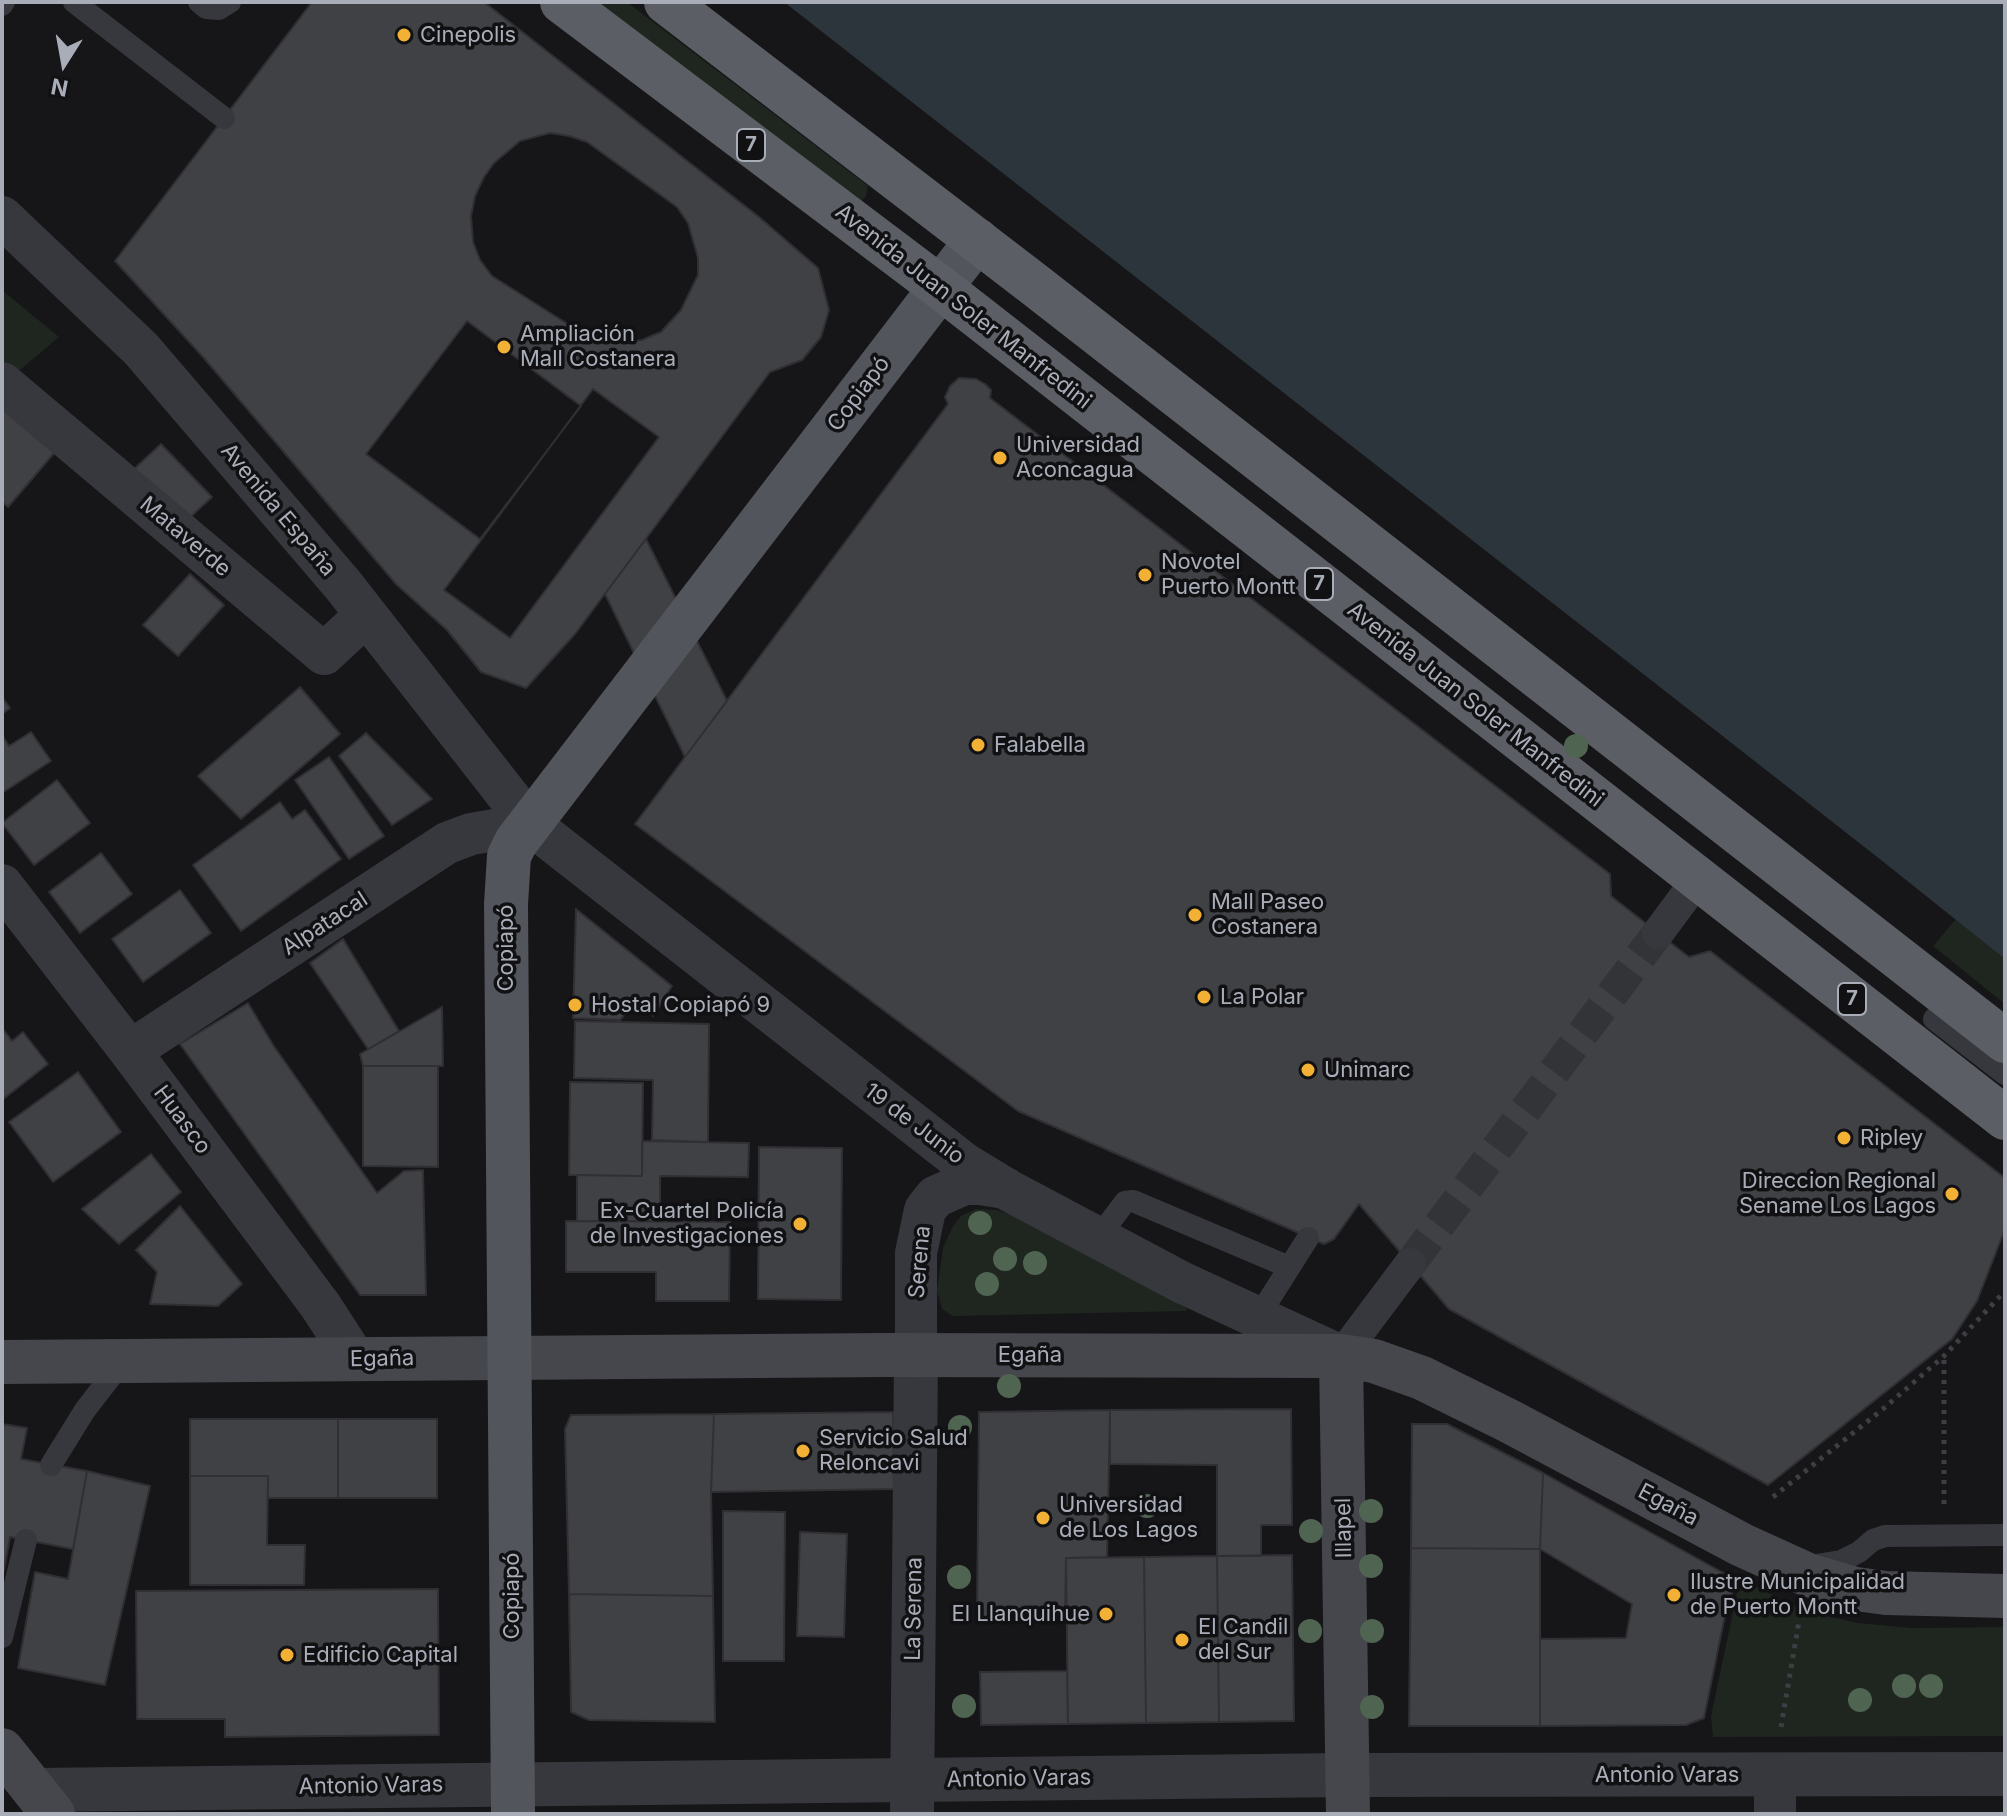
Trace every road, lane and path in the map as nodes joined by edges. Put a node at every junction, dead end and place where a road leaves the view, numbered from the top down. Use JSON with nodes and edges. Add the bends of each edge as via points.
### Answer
{"nodes":[{"id":1,"x":74,"y":2,"type":"edge"},
{"id":2,"x":199,"y":2,"type":"edge"},
{"id":3,"x":230,"y":2,"type":"edge"},
{"id":4,"x":562,"y":2,"type":"edge"},
{"id":5,"x":666,"y":2,"type":"edge"},
{"id":6,"x":224,"y":118,"type":"dead end"},
{"id":7,"x":2,"y":217,"type":"edge"},
{"id":8,"x":977,"y":240,"type":"junction"},
{"id":9,"x":941,"y":288,"type":"junction"},
{"id":10,"x":2,"y":383,"type":"edge"},
{"id":11,"x":1343,"y":553,"type":"dead end"},
{"id":12,"x":366,"y":615,"type":"junction"},
{"id":13,"x":1545,"y":681,"type":"junction"},
{"id":14,"x":530,"y":824,"type":"junction"},
{"id":15,"x":1698,"y":879,"type":"junction"},
{"id":16,"x":2,"y":885,"type":"edge"},
{"id":17,"x":1658,"y":933,"type":"tunnel mouth"},
{"id":18,"x":1934,"y":1019,"type":"dead end"},
{"id":19,"x":2005,"y":1041,"type":"edge"},
{"id":20,"x":130,"y":1051,"type":"junction"},
{"id":21,"x":2005,"y":1074,"type":"edge"},
{"id":22,"x":2005,"y":1118,"type":"edge"},
{"id":23,"x":1006,"y":1189,"type":"junction"},
{"id":24,"x":1308,"y":1238,"type":"dead end"},
{"id":25,"x":1097,"y":1239,"type":"junction"},
{"id":26,"x":1410,"y":1264,"type":"tunnel mouth"},
{"id":27,"x":1289,"y":1267,"type":"junction"},
{"id":28,"x":2005,"y":1291,"type":"edge"},
{"id":29,"x":1258,"y":1317,"type":"junction"},
{"id":30,"x":916,"y":1356,"type":"junction"},
{"id":31,"x":1341,"y":1356,"type":"junction"},
{"id":32,"x":1944,"y":1356,"type":"junction"},
{"id":33,"x":510,"y":1357,"type":"junction"},
{"id":34,"x":355,"y":1359,"type":"junction"},
{"id":35,"x":123,"y":1361,"type":"junction"},
{"id":36,"x":2,"y":1362,"type":"edge"},
{"id":37,"x":916,"y":1405,"type":"joint"},
{"id":38,"x":51,"y":1465,"type":"dead end"},
{"id":39,"x":1773,"y":1497,"type":"dead end"},
{"id":40,"x":1944,"y":1509,"type":"dead end"},
{"id":41,"x":2005,"y":1535,"type":"edge"},
{"id":42,"x":26,"y":1540,"type":"dead end"},
{"id":43,"x":1791,"y":1568,"type":"junction"},
{"id":44,"x":2005,"y":1596,"type":"edge"},
{"id":45,"x":1799,"y":1621,"type":"dead end"},
{"id":46,"x":2,"y":1637,"type":"edge"},
{"id":47,"x":1781,"y":1727,"type":"dead end"},
{"id":48,"x":2,"y":1750,"type":"edge"},
{"id":49,"x":2005,"y":1774,"type":"edge"},
{"id":50,"x":1775,"y":1794,"type":"edge"},
{"id":51,"x":1348,"y":1795,"type":"edge"},
{"id":52,"x":912,"y":1797,"type":"edge"},
{"id":53,"x":513,"y":1799,"type":"edge"},
{"id":54,"x":43,"y":1802,"type":"edge"}],
"edges":[{"from":1,"to":6,"type":"lane"},
{"from":2,"to":3,"type":"lane","via":[[219,9]]},
{"from":4,"to":9,"type":"highway","name":"Avenida Juan Soler Manfredini","number":"7"},
{"from":5,"to":8,"type":"highway"},
{"from":7,"to":12,"type":"street","name":"Avenida España","via":[[141,349]]},
{"from":8,"to":9,"type":"main road","name":"Copiapó"},
{"from":8,"to":13,"type":"highway"},
{"from":9,"to":14,"type":"main road","name":"Copiapó"},
{"from":9,"to":15,"type":"highway","name":"Avenida Juan Soler Manfredini","number":"7"},
{"from":10,"to":12,"type":"street","name":"Mataverde","via":[[324,654]]},
{"from":11,"to":13,"type":"lane","via":[[1469,650]]},
{"from":12,"to":14,"type":"street","name":"Avenida España"},
{"from":13,"to":19,"type":"highway"},
{"from":14,"to":20,"type":"street","name":"Alpatacal","via":[[447,843]]},
{"from":14,"to":23,"type":"street","name":"19 de Junio","via":[[924,1133]]},
{"from":14,"to":33,"type":"main road","name":"Copiapó","via":[[509,856],[506,880]]},
{"from":15,"to":17,"type":"street"},
{"from":15,"to":22,"type":"highway","name":"Avenida Juan Soler Manfredini","number":"7"},
{"from":16,"to":20,"type":"street","name":"Huasco"},
{"from":18,"to":21,"type":"lane"},
{"from":20,"to":34,"type":"street","name":"Huasco"},
{"from":23,"to":25,"type":"street","name":"19 de Junio"},
{"from":23,"to":30,"type":"street","name":"Serena","via":[[964,1184],[935,1197],[925,1210],[916,1253]]},
{"from":24,"to":27,"type":"lane"},
{"from":25,"to":27,"type":"lane","via":[[1125,1202],[1133,1201]]},
{"from":25,"to":29,"type":"street","name":"19 de Junio"},
{"from":26,"to":31,"type":"street"},
{"from":27,"to":29,"type":"lane"},
{"from":28,"to":32,"type":"path"},
{"from":29,"to":31,"type":"street","name":"19 de Junio"},
{"from":30,"to":31,"type":"main road","name":"Egaña"},
{"from":30,"to":33,"type":"main road","name":"Egaña"},
{"from":30,"to":37,"type":"street","name":"Serena"},
{"from":31,"to":43,"type":"main road","name":"Egaña","via":[[1422,1378]]},
{"from":31,"to":51,"type":"main road","name":"Illapel"},
{"from":32,"to":39,"type":"path"},
{"from":32,"to":40,"type":"path"},
{"from":33,"to":34,"type":"main road","name":"Egaña"},
{"from":33,"to":53,"type":"main road","name":"Copiapó"},
{"from":34,"to":35,"type":"main road","name":"Egaña"},
{"from":35,"to":36,"type":"main road","name":"Egaña"},
{"from":35,"to":38,"type":"lane"},
{"from":37,"to":52,"type":"street","name":"La Serena"},
{"from":41,"to":43,"type":"lane","via":[[1885,1536],[1841,1561]]},
{"from":42,"to":46,"type":"lane"},
{"from":43,"to":44,"type":"main road","name":"Egaña","via":[[1886,1593]]},
{"from":45,"to":47,"type":"path"},
{"from":48,"to":54,"type":"main road"},
{"from":49,"to":50,"type":"street","name":"Antonio Varas"},
{"from":50,"to":51,"type":"street","name":"Antonio Varas"},
{"from":51,"to":52,"type":"street","name":"Antonio Varas"},
{"from":52,"to":53,"type":"street","name":"Antonio Varas"},
{"from":53,"to":54,"type":"street","name":"Antonio Varas"}]}
